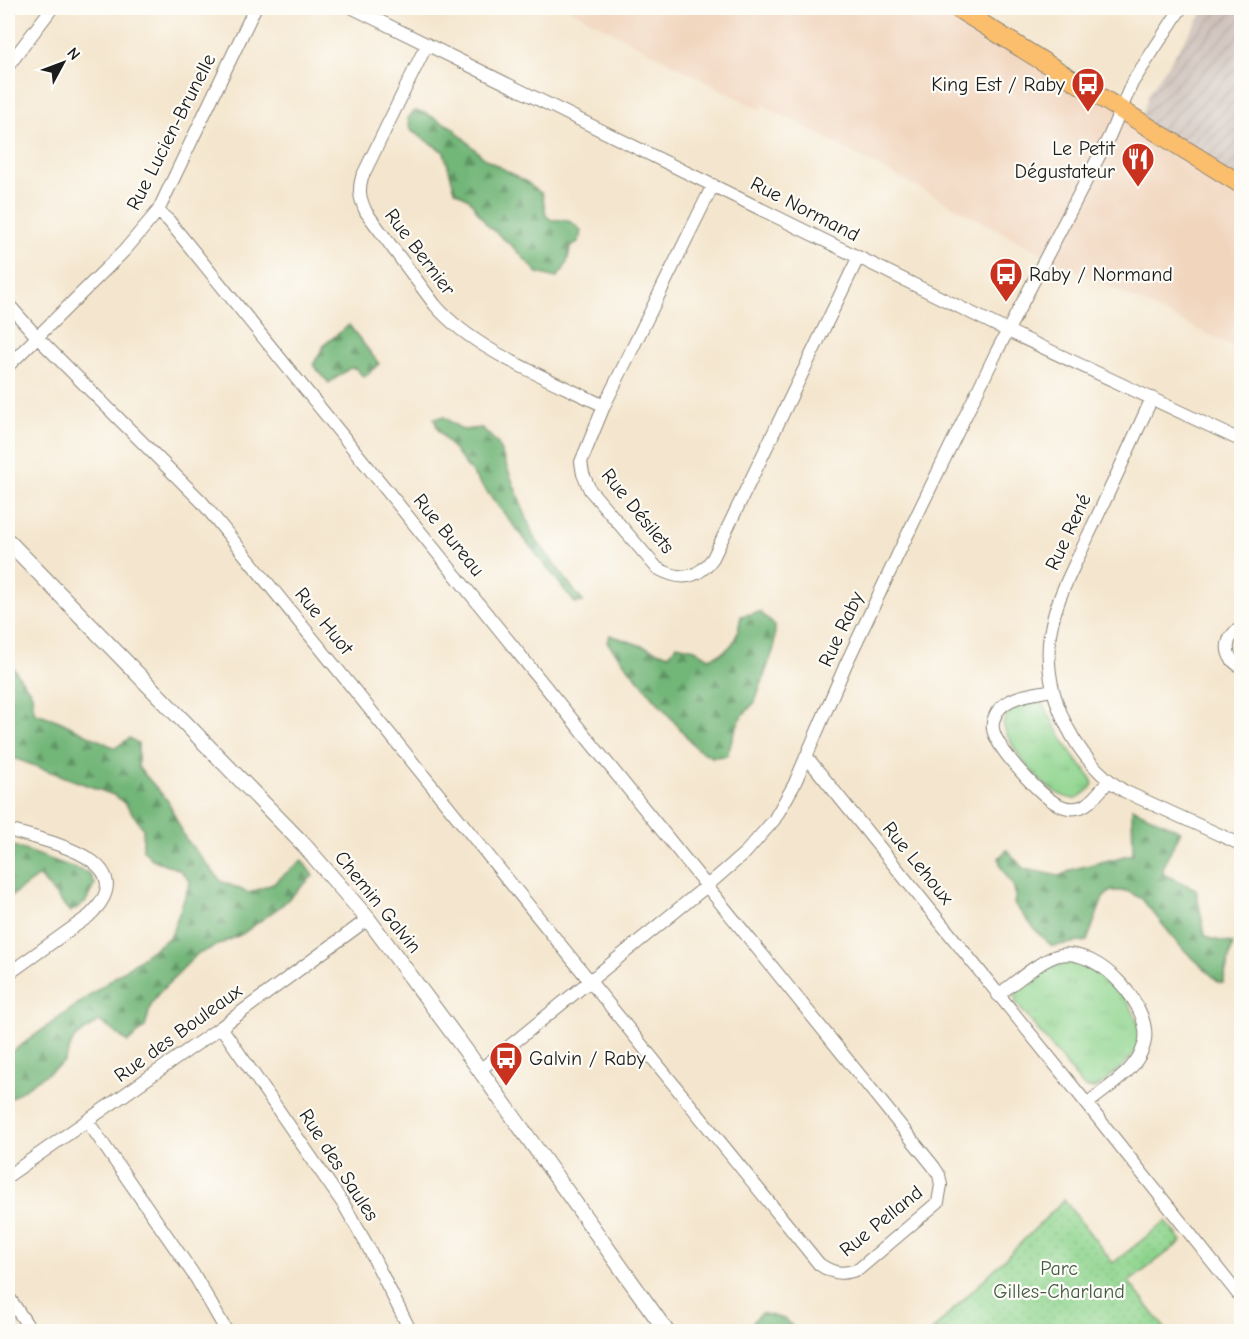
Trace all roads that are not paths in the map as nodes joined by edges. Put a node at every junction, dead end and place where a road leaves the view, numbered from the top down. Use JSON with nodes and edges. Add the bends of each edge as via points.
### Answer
{"nodes":[{"id":1,"x":52,"y":8,"type":"edge"},
{"id":2,"x":255,"y":8,"type":"edge"},
{"id":3,"x":353,"y":8,"type":"edge"},
{"id":4,"x":957,"y":8,"type":"edge"},
{"id":5,"x":1181,"y":8,"type":"edge"},
{"id":6,"x":427,"y":44,"type":"junction"},
{"id":7,"x":8,"y":66,"type":"edge"},
{"id":8,"x":1119,"y":110,"type":"junction"},
{"id":9,"x":713,"y":185,"type":"junction"},
{"id":10,"x":1242,"y":185,"type":"edge"},
{"id":11,"x":158,"y":211,"type":"junction"},
{"id":12,"x":858,"y":258,"type":"junction"},
{"id":13,"x":8,"y":303,"type":"edge"},
{"id":14,"x":1008,"y":331,"type":"junction"},
{"id":15,"x":38,"y":338,"type":"junction"},
{"id":16,"x":8,"y":366,"type":"edge"},
{"id":17,"x":1152,"y":398,"type":"junction"},
{"id":18,"x":604,"y":406,"type":"junction"},
{"id":19,"x":1242,"y":441,"type":"edge"},
{"id":20,"x":8,"y":541,"type":"edge"},
{"id":21,"x":1242,"y":628,"type":"edge"},
{"id":22,"x":1242,"y":667,"type":"edge"},
{"id":23,"x":1052,"y":690,"type":"junction"},
{"id":24,"x":806,"y":756,"type":"junction"},
{"id":25,"x":1109,"y":781,"type":"junction"},
{"id":26,"x":8,"y":830,"type":"edge"},
{"id":27,"x":1242,"y":845,"type":"edge"},
{"id":28,"x":708,"y":885,"type":"junction"},
{"id":29,"x":368,"y":919,"type":"junction"},
{"id":30,"x":8,"y":974,"type":"edge"},
{"id":31,"x":590,"y":981,"type":"junction"},
{"id":32,"x":998,"y":995,"type":"junction"},
{"id":33,"x":221,"y":1027,"type":"junction"},
{"id":34,"x":480,"y":1070,"type":"junction"},
{"id":35,"x":1087,"y":1104,"type":"junction"},
{"id":36,"x":88,"y":1122,"type":"junction"},
{"id":37,"x":8,"y":1176,"type":"edge"},
{"id":38,"x":8,"y":1296,"type":"edge"},
{"id":39,"x":1242,"y":1299,"type":"edge"},
{"id":40,"x":32,"y":1332,"type":"edge"},
{"id":41,"x":227,"y":1332,"type":"edge"},
{"id":42,"x":411,"y":1332,"type":"edge"},
{"id":43,"x":667,"y":1332,"type":"edge"}],
"edges":[{"from":1,"to":7,"type":"street"},
{"from":2,"to":11,"type":"street","name":"Rue Lucien-Brunelle"},
{"from":3,"to":6,"type":"street","name":"Rue Normand"},
{"from":4,"to":8,"type":"main road"},
{"from":5,"to":8,"type":"street","name":"Rue Raby"},
{"from":6,"to":9,"type":"street","name":"Rue Normand"},
{"from":6,"to":18,"type":"street","name":"Rue Bernier","via":[[362,177],[360,199],[366,212],[435,305],[461,331],[496,353]]},
{"from":8,"to":10,"type":"main road"},
{"from":8,"to":14,"type":"street","name":"Rue Raby","via":[[1109,137]]},
{"from":9,"to":12,"type":"street","name":"Rue Normand"},
{"from":9,"to":18,"type":"street","name":"Rue Désilets"},
{"from":11,"to":15,"type":"street","name":"Rue Lucien-Brunelle"},
{"from":11,"to":28,"type":"street","name":"Rue Bureau"},
{"from":12,"to":14,"type":"street","name":"Rue Normand"},
{"from":12,"to":18,"type":"street","name":"Rue Désilets","via":[[722,542],[706,568],[696,574],[675,577],[657,568],[590,490],[581,462]]},
{"from":13,"to":15,"type":"street","name":"Rue Huot"},
{"from":14,"to":17,"type":"street","name":"Rue Normand"},
{"from":14,"to":24,"type":"street","name":"Rue Raby","via":[[900,550]]},
{"from":15,"to":16,"type":"street","name":"Rue Lucien-Brunelle"},
{"from":15,"to":31,"type":"street","name":"Rue Huot","via":[[202,502]]},
{"from":17,"to":19,"type":"street","name":"Rue Normand"},
{"from":17,"to":23,"type":"street","name":"Rue René","via":[[1059,599],[1049,643]]},
{"from":20,"to":29,"type":"street","name":"Chemin Galvin","via":[[304,845]]},
{"from":21,"to":22,"type":"street","via":[[1232,634],[1227,645],[1230,659]]},
{"from":23,"to":25,"type":"street","name":"Rue René","via":[[1073,737]]},
{"from":23,"to":25,"type":"street","via":[[1005,704],[993,721],[993,732],[1044,795],[1058,804],[1068,808],[1087,804]]},
{"from":24,"to":28,"type":"street","name":"Rue Raby","via":[[785,803],[768,828]]},
{"from":24,"to":32,"type":"street","name":"Rue Lehoux"},
{"from":25,"to":27,"type":"street","name":"Rue René"},
{"from":26,"to":30,"type":"street","via":[[88,856],[97,864],[107,885],[101,905],[89,916]]},
{"from":28,"to":31,"type":"street","name":"Rue Raby"},
{"from":28,"to":31,"type":"street","name":"Rue Pelland","via":[[939,1175],[938,1202],[859,1269],[839,1274],[819,1264]]},
{"from":29,"to":33,"type":"street","name":"Rue des Bouleaux"},
{"from":29,"to":34,"type":"street","name":"Chemin Galvin"},
{"from":31,"to":34,"type":"street","name":"Rue Raby"},
{"from":32,"to":35,"type":"street","name":"Rue Lehoux"},
{"from":32,"to":35,"type":"street","via":[[1046,961],[1074,954],[1103,967],[1131,998],[1145,1029],[1139,1057]]},
{"from":33,"to":36,"type":"street","name":"Rue des Bouleaux"},
{"from":33,"to":42,"type":"street","name":"Rue des Saules","via":[[344,1205]]},
{"from":34,"to":43,"type":"street","name":"Chemin Galvin"},
{"from":35,"to":39,"type":"street","name":"Rue Lehoux"},
{"from":36,"to":37,"type":"street","name":"Rue des Bouleaux"},
{"from":36,"to":41,"type":"street","via":[[196,1278]]},
{"from":38,"to":40,"type":"street"}]}
